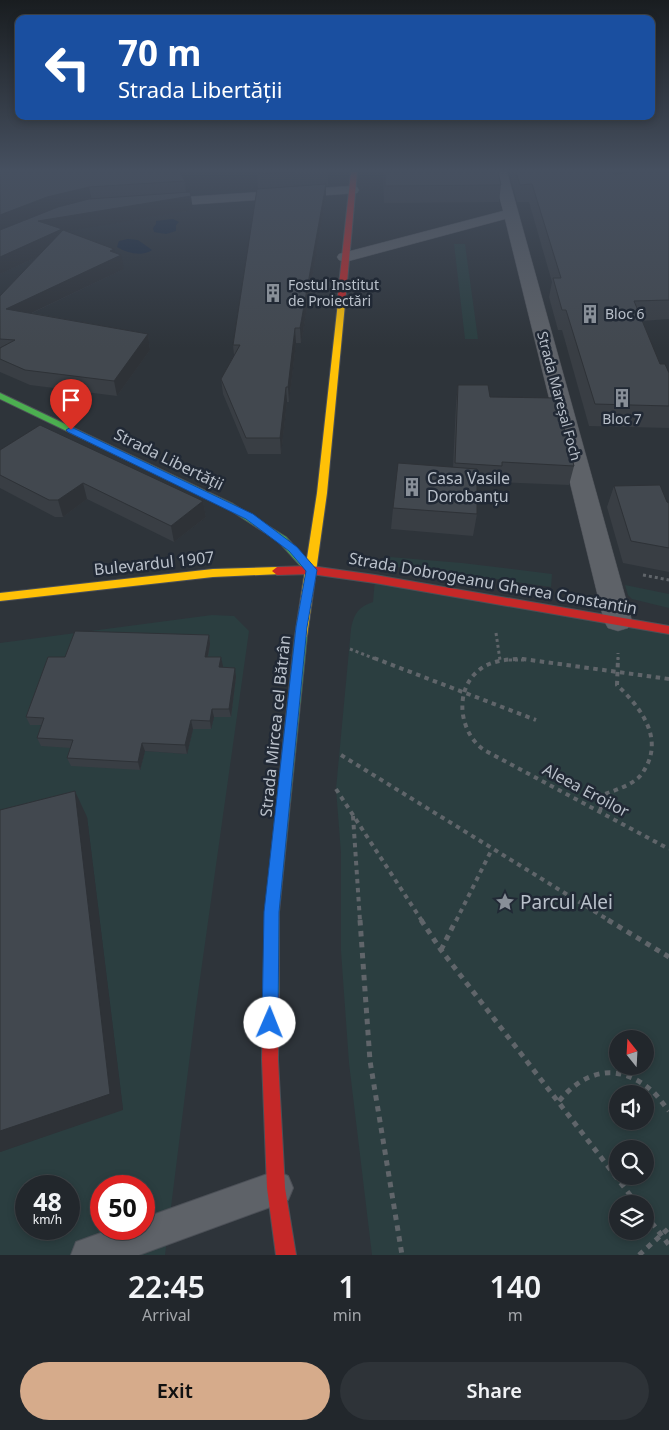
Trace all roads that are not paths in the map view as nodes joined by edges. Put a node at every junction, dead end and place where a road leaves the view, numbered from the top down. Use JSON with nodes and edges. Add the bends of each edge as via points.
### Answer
{"nodes":[{"id":1,"x":348,"y":231,"type":"edge"},
{"id":2,"x":445,"y":231,"type":"edge"},
{"id":3,"x":517,"y":231,"type":"edge"},
{"id":4,"x":345,"y":257,"type":"junction"},
{"id":5,"x":0,"y":396,"type":"edge"},
{"id":6,"x":311,"y":570,"type":"junction"},
{"id":7,"x":0,"y":597,"type":"edge"},
{"id":8,"x":618,"y":621,"type":"junction"},
{"id":9,"x":669,"y":630,"type":"edge"},
{"id":10,"x":276,"y":1188,"type":"junction"},
{"id":11,"x":89,"y":1255,"type":"edge"},
{"id":12,"x":286,"y":1255,"type":"edge"}],
"edges":[{"from":1,"to":4,"type":"main road","name":"Strada Mircea cel Bătrân"},
{"from":2,"to":4,"type":"street"},
{"from":3,"to":8,"type":"street","name":"Strada Mareșal Foch"},
{"from":4,"to":6,"type":"main road","name":"Strada Mircea cel Bătrân","via":[[322,493]]},
{"from":5,"to":6,"type":"main road","name":"Strada Libertății","via":[[243,513],[282,539]]},
{"from":6,"to":7,"type":"main road","name":"Bulevardul 1907","via":[[214,573]]},
{"from":6,"to":8,"type":"main road","name":"Strada Dobrogeanu Gherea Constantin"},
{"from":6,"to":10,"type":"main road","name":"Strada Mircea cel Bătrân","via":[[272,912],[270,1060]]},
{"from":8,"to":9,"type":"main road","name":"Strada Dobrogeanu Gherea Constantin"},
{"from":10,"to":11,"type":"lane"},
{"from":10,"to":12,"type":"main road","name":"Strada Mircea cel Bătrân"}]}
